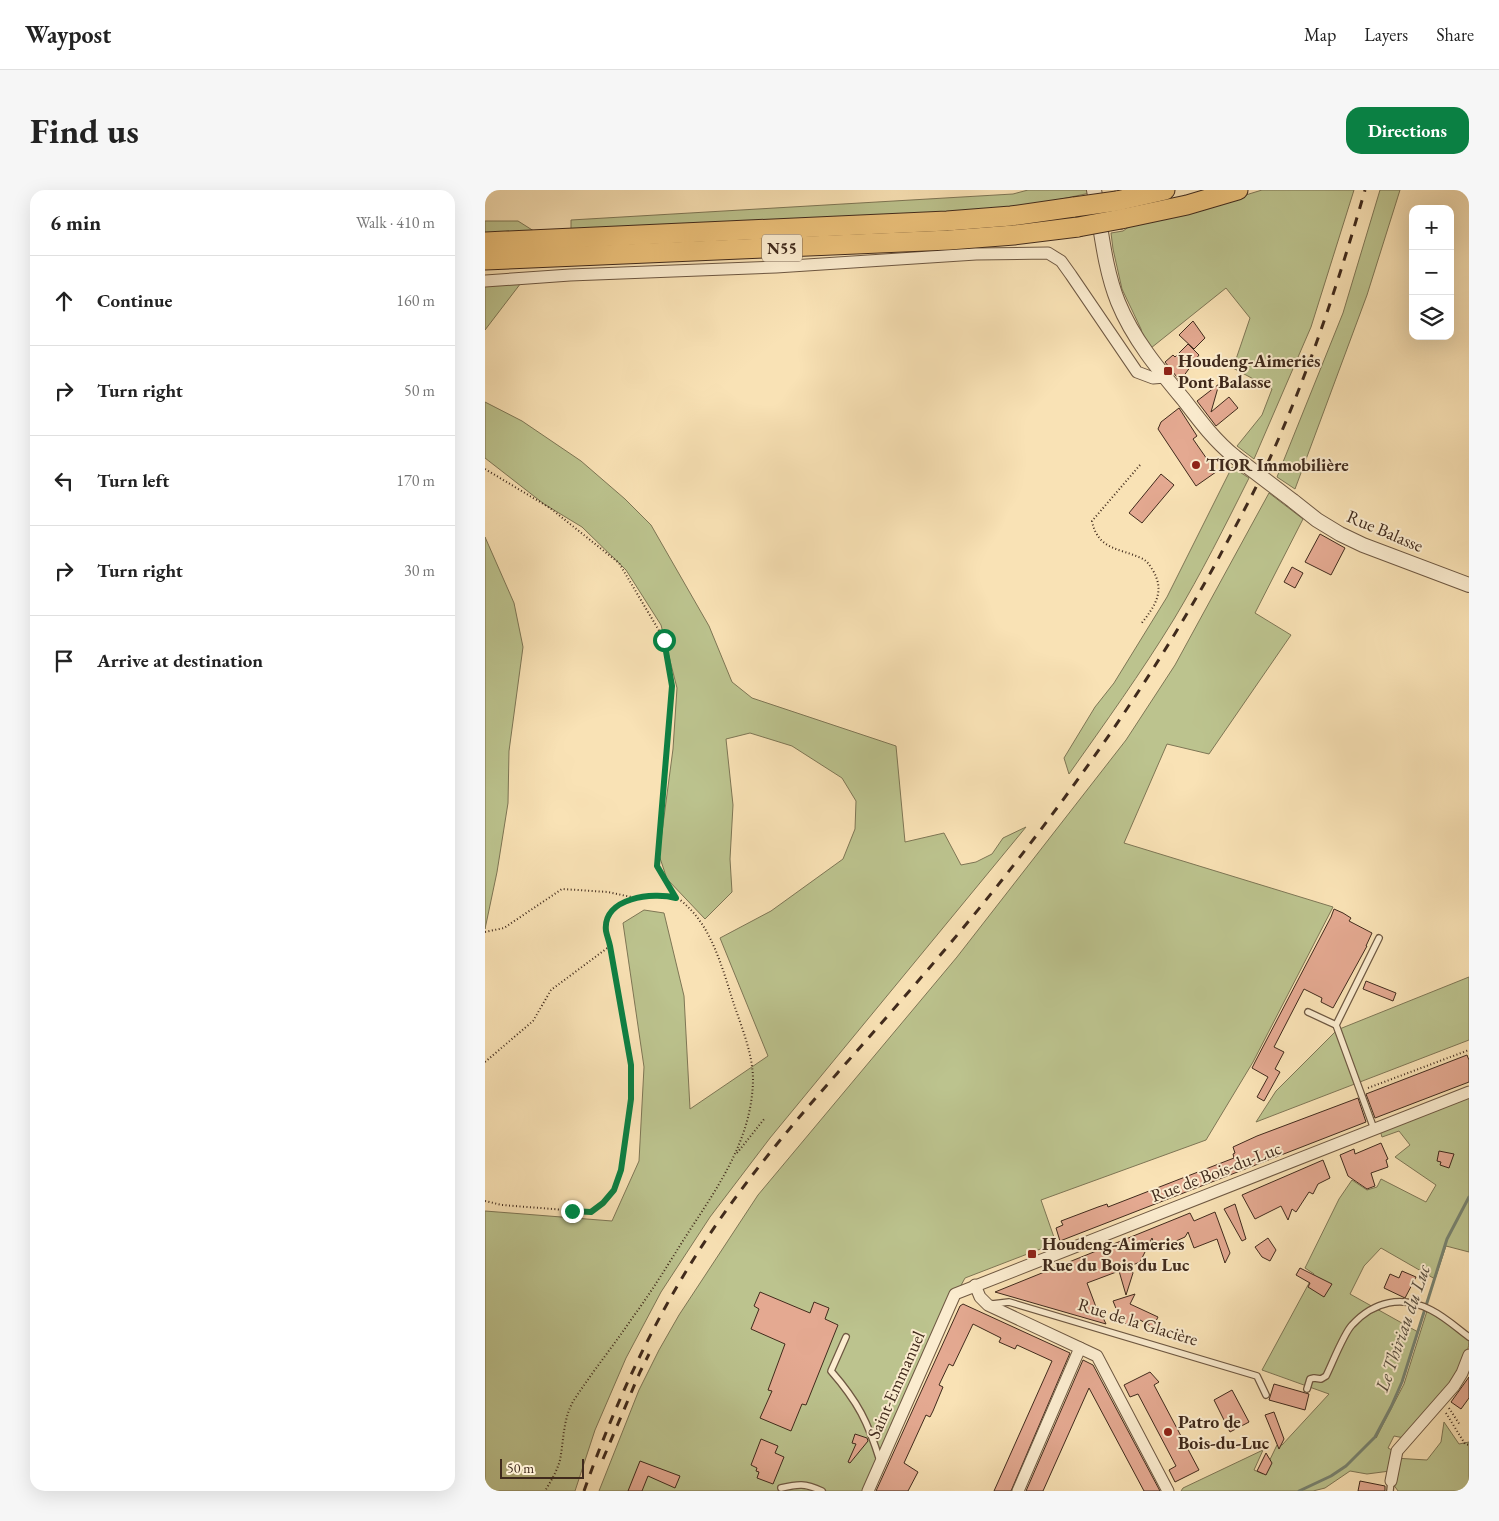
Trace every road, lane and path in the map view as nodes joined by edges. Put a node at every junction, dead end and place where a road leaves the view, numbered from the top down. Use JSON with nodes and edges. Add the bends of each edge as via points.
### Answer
{"nodes":[{"id":1,"x":1094,"y":190,"type":"edge"},
{"id":2,"x":1165,"y":190,"type":"edge"},
{"id":3,"x":1238,"y":190,"type":"edge"},
{"id":4,"x":485,"y":242,"type":"edge"},
{"id":5,"x":485,"y":260,"type":"edge"},
{"id":6,"x":485,"y":281,"type":"edge"},
{"id":7,"x":1165,"y":377,"type":"junction"},
{"id":8,"x":1140,"y":465,"type":"dead end"},
{"id":9,"x":485,"y":469,"type":"edge"},
{"id":10,"x":1469,"y":585,"type":"edge"},
{"id":11,"x":1141,"y":624,"type":"dead end"},
{"id":12,"x":636,"y":898,"type":"junction"},
{"id":13,"x":676,"y":898,"type":"junction"},
{"id":14,"x":485,"y":932,"type":"edge"},
{"id":15,"x":1379,"y":938,"type":"dead end"},
{"id":16,"x":610,"y":946,"type":"junction"},
{"id":17,"x":1308,"y":1012,"type":"dead end"},
{"id":18,"x":1337,"y":1025,"type":"junction"},
{"id":19,"x":1469,"y":1050,"type":"edge"},
{"id":20,"x":485,"y":1062,"type":"edge"},
{"id":21,"x":1360,"y":1091,"type":"junction"},
{"id":22,"x":1469,"y":1092,"type":"edge"},
{"id":23,"x":765,"y":1118,"type":"dead end"},
{"id":24,"x":1374,"y":1130,"type":"junction"},
{"id":25,"x":736,"y":1155,"type":"junction"},
{"id":26,"x":485,"y":1201,"type":"edge"},
{"id":27,"x":975,"y":1285,"type":"junction"},
{"id":28,"x":955,"y":1294,"type":"joint"},
{"id":29,"x":988,"y":1305,"type":"junction"},
{"id":30,"x":845,"y":1337,"type":"dead end"},
{"id":31,"x":1469,"y":1337,"type":"edge"},
{"id":32,"x":1080,"y":1348,"type":"junction"},
{"id":33,"x":1469,"y":1354,"type":"edge"},
{"id":34,"x":1307,"y":1389,"type":"dead end"},
{"id":35,"x":1266,"y":1395,"type":"dead end"},
{"id":36,"x":1440,"y":1401,"type":"junction"},
{"id":37,"x":1460,"y":1425,"type":"dead end"},
{"id":38,"x":1469,"y":1445,"type":"edge"},
{"id":39,"x":881,"y":1463,"type":"junction"},
{"id":40,"x":1390,"y":1486,"type":"edge"},
{"id":41,"x":781,"y":1488,"type":"dead end"},
{"id":42,"x":545,"y":1491,"type":"edge"},
{"id":43,"x":822,"y":1491,"type":"edge"},
{"id":44,"x":868,"y":1491,"type":"edge"},
{"id":45,"x":1018,"y":1491,"type":"edge"},
{"id":46,"x":1168,"y":1491,"type":"edge"}],
"edges":[{"from":1,"to":7,"type":"street","via":[[1110,277],[1118,302]]},
{"from":2,"to":4,"type":"highway","number":"N55","bridge":true,"via":[[1075,208],[947,221]]},
{"from":3,"to":5,"type":"highway","number":"N55","bridge":true,"via":[[1121,219],[1014,235]]},
{"from":6,"to":7,"type":"street","via":[[976,254],[1047,253],[1061,261],[1071,274],[1137,372],[1153,378]]},
{"from":7,"to":10,"type":"street","name":"Rue Balasse","bridge":true,"via":[[1225,449],[1317,520],[1363,545]]},
{"from":8,"to":11,"type":"path","via":[[1092,521],[1094,531],[1102,541],[1116,550],[1143,558],[1155,574],[1159,594]]},
{"from":9,"to":13,"type":"path","via":[[550,508],[619,563],[664,640],[672,686],[657,866]]},
{"from":12,"to":13,"type":"path","via":[[663,894]]},
{"from":12,"to":14,"type":"path","via":[[608,892],[562,889],[504,928]]},
{"from":12,"to":16,"type":"path","via":[[613,910],[606,930]]},
{"from":13,"to":25,"type":"path","via":[[697,916],[707,933],[723,970],[750,1056],[752,1095]]},
{"from":15,"to":18,"type":"lane"},
{"from":16,"to":20,"type":"path","via":[[551,990],[533,1021]]},
{"from":16,"to":26,"type":"path","via":[[631,1065],[631,1099],[621,1170],[614,1190],[591,1212]]},
{"from":17,"to":18,"type":"lane"},
{"from":18,"to":21,"type":"lane"},
{"from":19,"to":21,"type":"path"},
{"from":21,"to":24,"type":"lane"},
{"from":22,"to":24,"type":"street","name":"Rue de Bois-du-Luc"},
{"from":23,"to":25,"type":"path"},
{"from":24,"to":27,"type":"street","name":"Rue de Bois-du-Luc"},
{"from":25,"to":42,"type":"path","via":[[635,1315],[573,1402],[563,1428],[559,1461]]},
{"from":27,"to":28,"type":"street","name":"Rue de Bois-du-Luc"},
{"from":27,"to":29,"type":"street","via":[[979,1297]]},
{"from":28,"to":39,"type":"street","name":"Saint-Emmanuel"},
{"from":29,"to":32,"type":"street"},
{"from":29,"to":35,"type":"lane","name":"Rue de la Glacière","via":[[1009,1302],[1257,1376]]},
{"from":30,"to":39,"type":"lane","via":[[831,1371],[850,1393],[865,1420]]},
{"from":31,"to":34,"type":"lane","via":[[1421,1306],[1391,1302],[1375,1306],[1351,1325],[1326,1376],[1310,1379]]},
{"from":32,"to":45,"type":"street"},
{"from":32,"to":46,"type":"street","via":[[1097,1356]]},
{"from":33,"to":36,"type":"street","via":[[1454,1386]]},
{"from":36,"to":37,"type":"path","via":[[1450,1409]]},
{"from":36,"to":38,"type":"path","via":[[1465,1444]]},
{"from":36,"to":40,"type":"street","via":[[1397,1451]]},
{"from":39,"to":44,"type":"street","name":"Saint-Emmanuel"},
{"from":41,"to":43,"type":"lane","via":[[797,1484]]}]}
